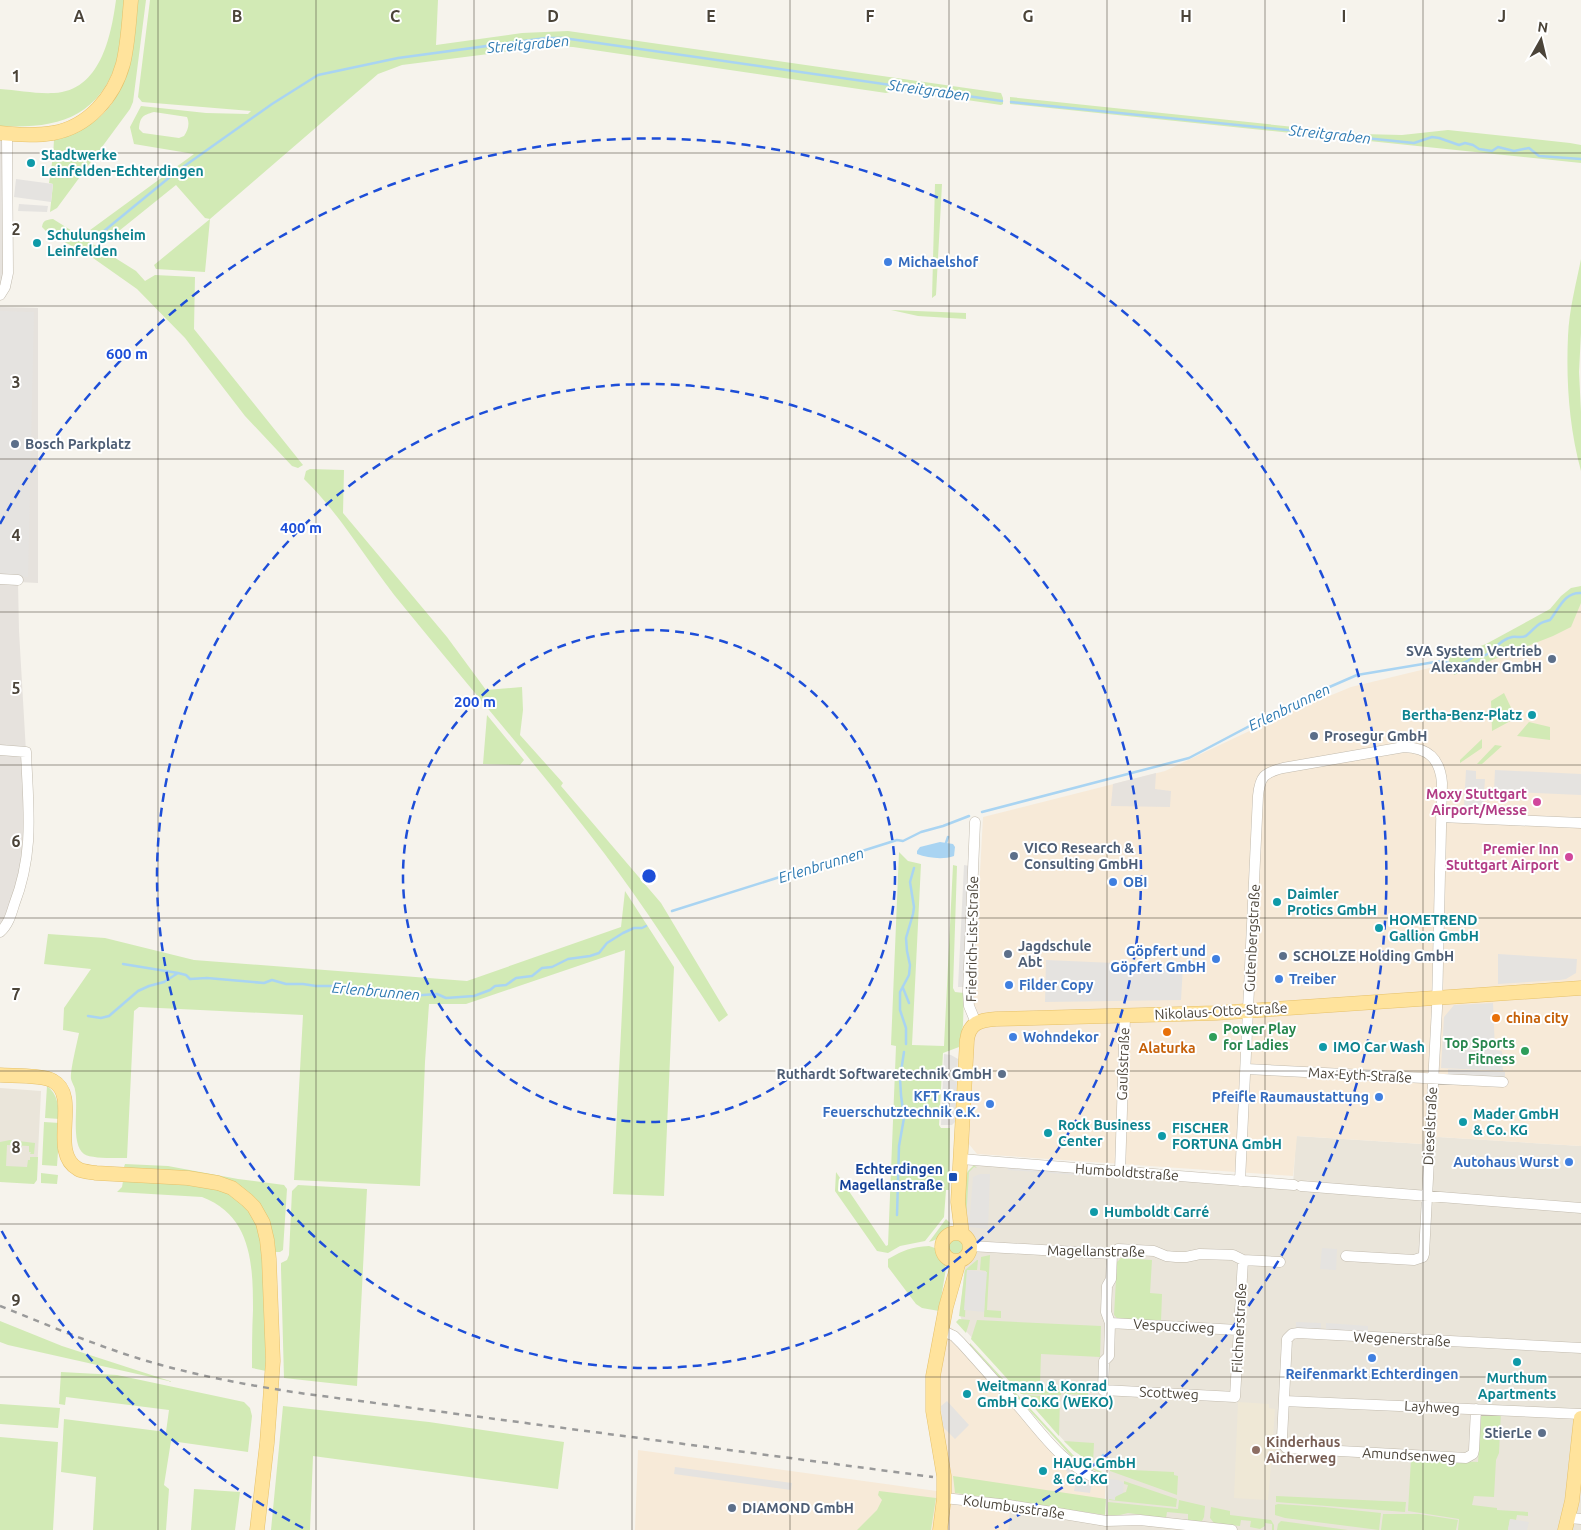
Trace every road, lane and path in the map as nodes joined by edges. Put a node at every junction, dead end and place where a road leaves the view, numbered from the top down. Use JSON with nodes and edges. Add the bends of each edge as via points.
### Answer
{"nodes":[{"id":1,"x":131,"y":0,"type":"edge"},
{"id":2,"x":4,"y":134,"type":"edge"},
{"id":3,"x":0,"y":295,"type":"edge"},
{"id":4,"x":0,"y":579,"type":"edge"},
{"id":5,"x":18,"y":580,"type":"dead end"},
{"id":6,"x":0,"y":750,"type":"edge"},
{"id":7,"x":1259,"y":784,"type":"joint"},
{"id":8,"x":1441,"y":817,"type":"junction"},
{"id":9,"x":975,"y":822,"type":"dead end"},
{"id":10,"x":1581,"y":823,"type":"edge"},
{"id":11,"x":0,"y":932,"type":"edge"},
{"id":12,"x":1581,"y":975,"type":"edge"},
{"id":13,"x":1581,"y":988,"type":"edge"},
{"id":14,"x":1556,"y":990,"type":"junction"},
{"id":15,"x":1581,"y":995,"type":"edge"},
{"id":16,"x":1436,"y":997,"type":"junction"},
{"id":17,"x":1248,"y":1011,"type":"junction"},
{"id":18,"x":1125,"y":1016,"type":"junction"},
{"id":19,"x":976,"y":1023,"type":"junction"},
{"id":20,"x":1246,"y":1069,"type":"junction"},
{"id":21,"x":0,"y":1075,"type":"edge"},
{"id":22,"x":1433,"y":1078,"type":"junction"},
{"id":23,"x":1503,"y":1082,"type":"dead end"},
{"id":24,"x":961,"y":1159,"type":"junction"},
{"id":25,"x":1120,"y":1172,"type":"junction"},
{"id":26,"x":1240,"y":1181,"type":"junction"},
{"id":27,"x":1427,"y":1196,"type":"junction"},
{"id":28,"x":1581,"y":1208,"type":"edge"},
{"id":29,"x":956,"y":1234,"type":"junction"},
{"id":30,"x":970,"y":1246,"type":"junction"},
{"id":31,"x":1112,"y":1254,"type":"junction"},
{"id":32,"x":1346,"y":1256,"type":"dead end"},
{"id":33,"x":954,"y":1260,"type":"junction"},
{"id":34,"x":1243,"y":1260,"type":"junction"},
{"id":35,"x":1280,"y":1262,"type":"dead end"},
{"id":36,"x":1110,"y":1323,"type":"junction"},
{"id":37,"x":941,"y":1330,"type":"junction"},
{"id":38,"x":1238,"y":1330,"type":"junction"},
{"id":39,"x":1581,"y":1348,"type":"edge"},
{"id":40,"x":1235,"y":1397,"type":"joint"},
{"id":41,"x":1284,"y":1401,"type":"junction"},
{"id":42,"x":1476,"y":1408,"type":"junction"},
{"id":43,"x":1581,"y":1414,"type":"edge"},
{"id":44,"x":1581,"y":1418,"type":"edge"},
{"id":45,"x":1099,"y":1479,"type":"dead end"},
{"id":46,"x":944,"y":1498,"type":"junction"},
{"id":47,"x":1572,"y":1522,"type":"edge"},
{"id":48,"x":941,"y":1527,"type":"edge"},
{"id":49,"x":258,"y":1530,"type":"edge"},
{"id":50,"x":1232,"y":1530,"type":"edge"}],
"edges":[{"from":1,"to":2,"type":"main road","via":[[122,66],[113,88],[99,108],[82,122],[61,132]]},
{"from":2,"to":3,"type":"street","via":[[8,274]]},
{"from":4,"to":5,"type":"street"},
{"from":6,"to":11,"type":"street","via":[[26,752],[30,834],[19,892],[7,924]]},
{"from":7,"to":8,"type":"street","name":"Dieselstraße","via":[[1266,774],[1283,768],[1416,748],[1436,760],[1442,774]]},
{"from":7,"to":17,"type":"street","name":"Gutenbergstraße"},
{"from":8,"to":10,"type":"street"},
{"from":8,"to":16,"type":"street","name":"Dieselstraße"},
{"from":9,"to":19,"type":"street","name":"Friedrich-List-Straße","via":[[968,992],[969,1006]]},
{"from":12,"to":14,"type":"main road"},
{"from":13,"to":14,"type":"main road","name":"Nikolaus-Otto-Straße"},
{"from":14,"to":15,"type":"main road","name":"Nikolaus-Otto-Straße"},
{"from":14,"to":16,"type":"main road","name":"Nikolaus-Otto-Straße"},
{"from":16,"to":17,"type":"main road","name":"Nikolaus-Otto-Straße"},
{"from":16,"to":22,"type":"street","name":"Dieselstraße"},
{"from":17,"to":18,"type":"main road","name":"Nikolaus-Otto-Straße"},
{"from":17,"to":20,"type":"street","name":"Gutenbergstraße"},
{"from":18,"to":19,"type":"main road","name":"Nikolaus-Otto-Straße","via":[[996,1018]]},
{"from":18,"to":25,"type":"street","name":"Gaußstraße"},
{"from":19,"to":24,"type":"main road","name":"Friedrich-List-Straße","via":[[967,1040]]},
{"from":20,"to":22,"type":"street","name":"Max-Eyth-Straße"},
{"from":20,"to":26,"type":"street","name":"Gutenbergstraße"},
{"from":21,"to":49,"type":"main road","via":[[44,1078],[58,1085],[64,1098],[68,1158],[78,1169],[210,1181],[232,1188],[254,1207],[267,1240],[271,1292],[272,1384]]},
{"from":22,"to":23,"type":"street","name":"Max-Eyth-Straße"},
{"from":22,"to":27,"type":"street","name":"Dieselstraße"},
{"from":24,"to":25,"type":"street","name":"Humboldtstraße"},
{"from":24,"to":29,"type":"main road","name":"Friedrich-List-Straße"},
{"from":25,"to":26,"type":"street","name":"Humboldtstraße"},
{"from":26,"to":27,"type":"street","name":"Humboldtstraße"},
{"from":27,"to":28,"type":"street","name":"Humboldtstraße"},
{"from":27,"to":32,"type":"street","name":"Dieselstraße","via":[[1424,1256],[1414,1260]]},
{"from":29,"to":30,"type":"main road"},
{"from":29,"to":33,"type":"main road","name":"Friedrich-List-Straße","via":[[943,1240],[942,1245],[943,1253]]},
{"from":30,"to":31,"type":"street","name":"Magellanstraße"},
{"from":30,"to":33,"type":"main road","via":[[967,1256]]},
{"from":31,"to":34,"type":"street","name":"Magellanstraße","via":[[1118,1250],[1136,1250],[1176,1257],[1200,1254],[1233,1256]]},
{"from":31,"to":36,"type":"street","via":[[1106,1312]]},
{"from":33,"to":37,"type":"main road","name":"Friedrich-List-Straße"},
{"from":34,"to":35,"type":"street","name":"Magellanstraße"},
{"from":34,"to":38,"type":"street","name":"Filchnerstraße"},
{"from":36,"to":38,"type":"street","name":"Vespucciweg"},
{"from":36,"to":40,"type":"street","name":"Scottweg","via":[[1103,1390]]},
{"from":37,"to":45,"type":"street","via":[[961,1343],[1072,1464]]},
{"from":37,"to":46,"type":"main road","name":"Friedrich-List-Straße","via":[[932,1388]]},
{"from":38,"to":40,"type":"street","name":"Filchnerstraße"},
{"from":39,"to":41,"type":"street","name":"Wegenerstraße","via":[[1292,1334],[1287,1339]]},
{"from":41,"to":42,"type":"street","name":"Layhweg"},
{"from":41,"to":42,"type":"street","name":"Amundsenweg","via":[[1282,1443],[1286,1448],[1466,1458],[1474,1450]]},
{"from":42,"to":43,"type":"street","name":"Layhweg"},
{"from":44,"to":47,"type":"main road"},
{"from":46,"to":48,"type":"main road","name":"Friedrich-List-Straße"},
{"from":46,"to":50,"type":"street","name":"Kolumbusstraße","via":[[1106,1521],[1140,1520]]}]}
